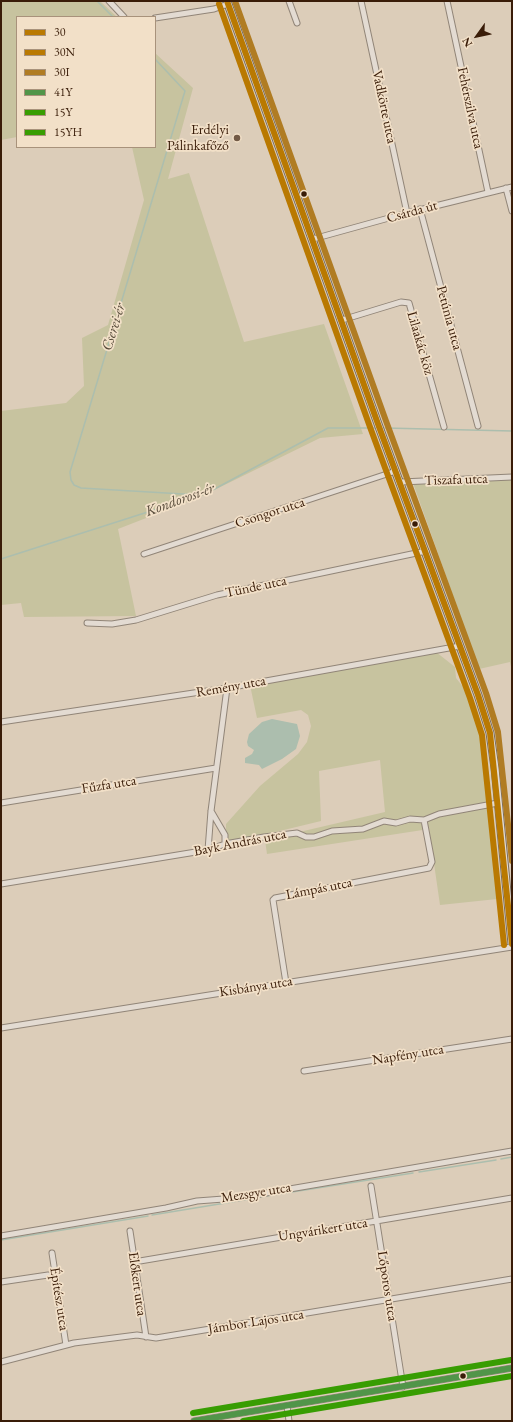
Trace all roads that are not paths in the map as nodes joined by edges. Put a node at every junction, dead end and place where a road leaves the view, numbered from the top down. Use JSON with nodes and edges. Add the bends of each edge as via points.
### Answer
{"nodes":[{"id":1,"x":109,"y":1,"type":"edge"},
{"id":2,"x":289,"y":1,"type":"edge"},
{"id":3,"x":361,"y":1,"type":"edge"},
{"id":4,"x":447,"y":1,"type":"edge"},
{"id":5,"x":228,"y":2,"type":"edge"},
{"id":6,"x":123,"y":16,"type":"edge"},
{"id":7,"x":156,"y":18,"type":"edge"},
{"id":8,"x":296,"y":23,"type":"dead end"},
{"id":9,"x":512,"y":187,"type":"edge"},
{"id":10,"x":506,"y":188,"type":"junction"},
{"id":11,"x":488,"y":192,"type":"junction"},
{"id":12,"x":420,"y":209,"type":"junction"},
{"id":13,"x":512,"y":211,"type":"edge"},
{"id":14,"x":407,"y":213,"type":"junction"},
{"id":15,"x":313,"y":239,"type":"junction"},
{"id":16,"x":342,"y":320,"type":"junction"},
{"id":17,"x":478,"y":426,"type":"dead end"},
{"id":18,"x":444,"y":427,"type":"dead end"},
{"id":19,"x":396,"y":471,"type":"junction"},
{"id":20,"x":512,"y":477,"type":"edge"},
{"id":21,"x":400,"y":482,"type":"junction"},
{"id":22,"x":426,"y":551,"type":"junction"},
{"id":23,"x":144,"y":554,"type":"dead end"},
{"id":24,"x":87,"y":623,"type":"dead end"},
{"id":25,"x":460,"y":646,"type":"junction"},
{"id":26,"x":227,"y":688,"type":"junction"},
{"id":27,"x":1,"y":722,"type":"edge"},
{"id":28,"x":216,"y":768,"type":"junction"},
{"id":29,"x":1,"y":803,"type":"edge"},
{"id":30,"x":498,"y":803,"type":"junction"},
{"id":31,"x":211,"y":811,"type":"junction"},
{"id":32,"x":424,"y":820,"type":"junction"},
{"id":33,"x":225,"y":844,"type":"junction"},
{"id":34,"x":208,"y":850,"type":"junction"},
{"id":35,"x":1,"y":884,"type":"edge"},
{"id":36,"x":512,"y":946,"type":"edge"},
{"id":37,"x":286,"y":983,"type":"junction"},
{"id":38,"x":1,"y":1028,"type":"edge"},
{"id":39,"x":512,"y":1039,"type":"edge"},
{"id":40,"x":304,"y":1071,"type":"dead end"},
{"id":41,"x":512,"y":1151,"type":"edge"},
{"id":42,"x":371,"y":1186,"type":"dead end"},
{"id":43,"x":512,"y":1198,"type":"edge"},
{"id":44,"x":377,"y":1221,"type":"junction"},
{"id":45,"x":130,"y":1231,"type":"dead end"},
{"id":46,"x":1,"y":1236,"type":"edge"},
{"id":47,"x":52,"y":1253,"type":"dead end"},
{"id":48,"x":134,"y":1262,"type":"junction"},
{"id":49,"x":48,"y":1275,"type":"dead end"},
{"id":50,"x":512,"y":1279,"type":"edge"},
{"id":51,"x":1,"y":1282,"type":"edge"},
{"id":52,"x":389,"y":1299,"type":"junction"},
{"id":53,"x":146,"y":1337,"type":"junction"},
{"id":54,"x":66,"y":1345,"type":"junction"},
{"id":55,"x":1,"y":1362,"type":"edge"},
{"id":56,"x":512,"y":1368,"type":"edge"},
{"id":57,"x":403,"y":1386,"type":"junction"},
{"id":58,"x":287,"y":1406,"type":"junction"},
{"id":59,"x":194,"y":1421,"type":"edge"},
{"id":60,"x":290,"y":1421,"type":"edge"}],
"edges":[{"from":1,"to":6,"type":"street"},
{"from":2,"to":8,"type":"street"},
{"from":3,"to":14,"type":"street","name":"Vadkörte utca"},
{"from":4,"to":11,"type":"street","name":"Fehérszilva utca"},
{"from":5,"to":7,"type":"street","via":[[214,9]]},
{"from":5,"to":15,"type":"main road"},
{"from":9,"to":10,"type":"street","name":"Csárda út"},
{"from":10,"to":11,"type":"street","name":"Csárda út"},
{"from":10,"to":13,"type":"street"},
{"from":11,"to":12,"type":"street","name":"Csárda út"},
{"from":12,"to":14,"type":"street","name":"Csárda út"},
{"from":12,"to":17,"type":"street","name":"Petúnia utca"},
{"from":14,"to":15,"type":"street","name":"Csárda út"},
{"from":15,"to":16,"type":"main road"},
{"from":16,"to":18,"type":"street","name":"Lilaakác köz","via":[[401,302],[409,303]]},
{"from":16,"to":19,"type":"main road"},
{"from":19,"to":21,"type":"main road"},
{"from":19,"to":23,"type":"street","name":"Csongor utca"},
{"from":20,"to":21,"type":"street","name":"Tiszafa utca"},
{"from":21,"to":22,"type":"main road"},
{"from":22,"to":24,"type":"street","name":"Tünde utca","via":[[217,595],[136,620],[112,624]]},
{"from":22,"to":25,"type":"main road"},
{"from":25,"to":26,"type":"street","name":"Remény utca"},
{"from":25,"to":30,"type":"main road","via":[[490,733]]},
{"from":26,"to":27,"type":"street","name":"Remény utca"},
{"from":26,"to":28,"type":"street"},
{"from":28,"to":29,"type":"street","name":"Fűzfa utca"},
{"from":28,"to":31,"type":"street"},
{"from":30,"to":32,"type":"street","name":"Bayk András utca","via":[[439,814]]},
{"from":30,"to":36,"type":"main road"},
{"from":31,"to":33,"type":"street","via":[[225,835]]},
{"from":31,"to":34,"type":"street"},
{"from":32,"to":33,"type":"street","name":"Bayk András utca","via":[[410,819],[396,823],[384,821],[363,829],[332,831],[314,837],[297,833]]},
{"from":32,"to":37,"type":"street","name":"Lámpás utca","via":[[431,866],[273,900]]},
{"from":33,"to":34,"type":"street","name":"Bayk András utca"},
{"from":34,"to":35,"type":"street","name":"Bayk András utca"},
{"from":36,"to":37,"type":"street","name":"Kisbánya utca"},
{"from":37,"to":38,"type":"street","name":"Kisbánya utca"},
{"from":39,"to":40,"type":"street","name":"Napfény utca"},
{"from":41,"to":46,"type":"street","name":"Mezsgye utca","via":[[237,1198],[197,1201]]},
{"from":42,"to":44,"type":"street","name":"Lőporos utca"},
{"from":43,"to":44,"type":"street","name":"Ungvárikert utca"},
{"from":44,"to":48,"type":"street","name":"Ungvárikert utca"},
{"from":44,"to":52,"type":"street","name":"Lőporos utca"},
{"from":45,"to":48,"type":"street","name":"Előkert utca"},
{"from":47,"to":54,"type":"street","name":"Építész utca"},
{"from":48,"to":53,"type":"street","name":"Előkert utca"},
{"from":49,"to":51,"type":"street"},
{"from":50,"to":52,"type":"street","name":"Jámbor Lajos utca"},
{"from":52,"to":53,"type":"street","name":"Jámbor Lajos utca","via":[[156,1338]]},
{"from":52,"to":57,"type":"street","name":"Lőporos utca"},
{"from":53,"to":54,"type":"street","name":"Jámbor Lajos utca","via":[[125,1337]]},
{"from":54,"to":55,"type":"street","name":"Jámbor Lajos utca"},
{"from":56,"to":57,"type":"street"},
{"from":57,"to":58,"type":"street"},
{"from":58,"to":59,"type":"street"},
{"from":58,"to":60,"type":"street"}]}
